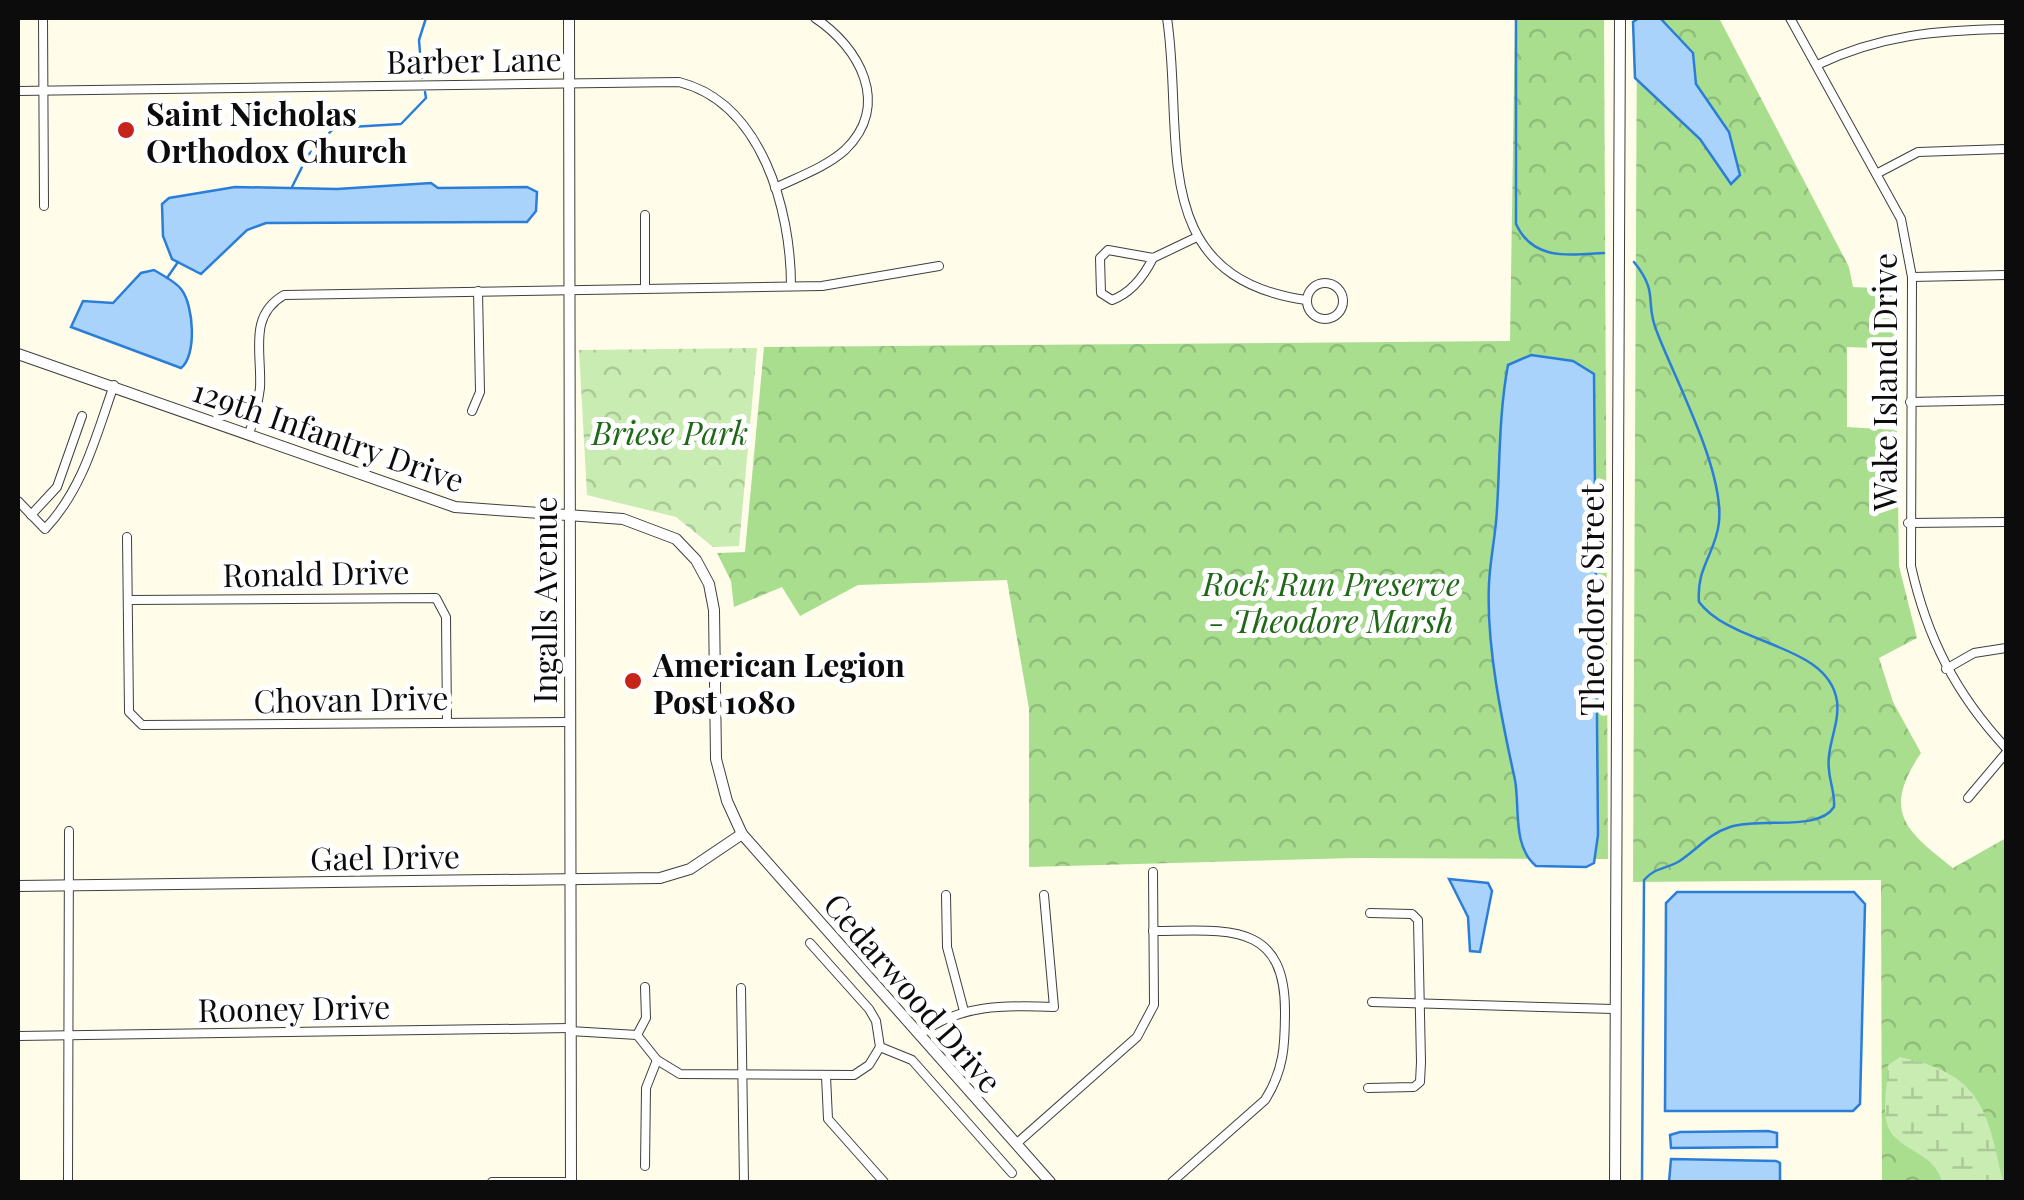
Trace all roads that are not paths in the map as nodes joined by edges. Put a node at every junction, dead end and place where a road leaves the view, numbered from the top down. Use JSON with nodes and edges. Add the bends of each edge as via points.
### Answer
{"nodes":[{"id":1,"x":43,"y":18,"type":"edge"},
{"id":2,"x":569,"y":18,"type":"edge"},
{"id":3,"x":815,"y":18,"type":"edge"},
{"id":4,"x":1167,"y":18,"type":"edge"},
{"id":5,"x":1620,"y":18,"type":"edge"},
{"id":6,"x":1790,"y":18,"type":"edge"},
{"id":7,"x":2006,"y":29,"type":"edge"},
{"id":8,"x":1817,"y":65,"type":"junction"},
{"id":9,"x":569,"y":83,"type":"junction"},
{"id":10,"x":18,"y":91,"type":"edge"},
{"id":11,"x":44,"y":91,"type":"junction"},
{"id":12,"x":2006,"y":149,"type":"edge"},
{"id":13,"x":1878,"y":173,"type":"junction"},
{"id":14,"x":775,"y":188,"type":"junction"},
{"id":15,"x":44,"y":206,"type":"dead end"},
{"id":16,"x":645,"y":215,"type":"dead end"},
{"id":17,"x":1198,"y":237,"type":"junction"},
{"id":18,"x":1154,"y":258,"type":"junction"},
{"id":19,"x":939,"y":266,"type":"dead end"},
{"id":20,"x":2006,"y":276,"type":"edge"},
{"id":21,"x":1912,"y":277,"type":"junction"},
{"id":22,"x":791,"y":286,"type":"junction"},
{"id":23,"x":646,"y":288,"type":"junction"},
{"id":24,"x":566,"y":290,"type":"junction"},
{"id":25,"x":478,"y":291,"type":"junction"},
{"id":26,"x":1306,"y":300,"type":"junction"},
{"id":27,"x":18,"y":354,"type":"edge"},
{"id":28,"x":114,"y":385,"type":"junction"},
{"id":29,"x":2006,"y":400,"type":"edge"},
{"id":30,"x":1910,"y":402,"type":"junction"},
{"id":31,"x":472,"y":410,"type":"dead end"},
{"id":32,"x":82,"y":416,"type":"dead end"},
{"id":33,"x":249,"y":434,"type":"junction"},
{"id":34,"x":18,"y":501,"type":"edge"},
{"id":35,"x":31,"y":515,"type":"junction"},
{"id":36,"x":568,"y":515,"type":"junction"},
{"id":37,"x":2006,"y":522,"type":"edge"},
{"id":38,"x":1908,"y":523,"type":"junction"},
{"id":39,"x":127,"y":537,"type":"dead end"},
{"id":40,"x":128,"y":600,"type":"junction"},
{"id":41,"x":2006,"y":648,"type":"edge"},
{"id":42,"x":1946,"y":669,"type":"junction"},
{"id":43,"x":448,"y":721,"type":"junction"},
{"id":44,"x":569,"y":722,"type":"junction"},
{"id":45,"x":2006,"y":750,"type":"edge"},
{"id":46,"x":1968,"y":798,"type":"dead end"},
{"id":47,"x":69,"y":831,"type":"dead end"},
{"id":48,"x":742,"y":834,"type":"junction"},
{"id":49,"x":1153,"y":872,"type":"dead end"},
{"id":50,"x":570,"y":878,"type":"junction"},
{"id":51,"x":18,"y":886,"type":"edge"},
{"id":52,"x":69,"y":886,"type":"junction"},
{"id":53,"x":946,"y":895,"type":"dead end"},
{"id":54,"x":1044,"y":895,"type":"dead end"},
{"id":55,"x":1370,"y":912,"type":"dead end"},
{"id":56,"x":1154,"y":932,"type":"junction"},
{"id":57,"x":810,"y":943,"type":"dead end"},
{"id":58,"x":646,"y":987,"type":"dead end"},
{"id":59,"x":741,"y":988,"type":"dead end"},
{"id":60,"x":1372,"y":1002,"type":"dead end"},
{"id":61,"x":1420,"y":1002,"type":"junction"},
{"id":62,"x":1612,"y":1009,"type":"junction"},
{"id":63,"x":964,"y":1012,"type":"junction"},
{"id":64,"x":570,"y":1030,"type":"junction"},
{"id":65,"x":637,"y":1035,"type":"junction"},
{"id":66,"x":919,"y":1035,"type":"junction"},
{"id":67,"x":18,"y":1036,"type":"edge"},
{"id":68,"x":70,"y":1036,"type":"junction"},
{"id":69,"x":880,"y":1048,"type":"junction"},
{"id":70,"x":657,"y":1060,"type":"junction"},
{"id":71,"x":742,"y":1076,"type":"junction"},
{"id":72,"x":826,"y":1076,"type":"junction"},
{"id":73,"x":1368,"y":1088,"type":"dead end"},
{"id":74,"x":1016,"y":1144,"type":"junction"},
{"id":75,"x":645,"y":1166,"type":"dead end"},
{"id":76,"x":1012,"y":1173,"type":"dead end"},
{"id":77,"x":68,"y":1182,"type":"edge"},
{"id":78,"x":492,"y":1182,"type":"edge"},
{"id":79,"x":571,"y":1182,"type":"edge"},
{"id":80,"x":744,"y":1182,"type":"edge"},
{"id":81,"x":884,"y":1182,"type":"edge"},
{"id":82,"x":1050,"y":1182,"type":"edge"},
{"id":83,"x":1172,"y":1182,"type":"edge"},
{"id":84,"x":1615,"y":1182,"type":"edge"}],
"edges":[{"from":1,"to":11,"type":"street"},
{"from":2,"to":9,"type":"street","name":"Ingalls Avenue"},
{"from":3,"to":14,"type":"street","via":[[855,52],[867,77],[865,116],[846,149]]},
{"from":4,"to":17,"type":"street","via":[[1179,193]]},
{"from":5,"to":62,"type":"street","name":"Theodore Street"},
{"from":6,"to":8,"type":"street","name":"Wake Island Drive"},
{"from":7,"to":8,"type":"street","via":[[1929,30],[1851,49]]},
{"from":8,"to":13,"type":"street","name":"Wake Island Drive"},
{"from":9,"to":11,"type":"street","name":"Barber Lane"},
{"from":9,"to":14,"type":"street","name":"Barber Lane","via":[[680,82],[707,90],[730,107]]},
{"from":9,"to":24,"type":"street","name":"Ingalls Avenue"},
{"from":10,"to":11,"type":"street","name":"Barber Lane"},
{"from":11,"to":15,"type":"street"},
{"from":12,"to":13,"type":"street","via":[[1918,152]]},
{"from":13,"to":21,"type":"street","name":"Wake Island Drive","via":[[1906,231]]},
{"from":14,"to":22,"type":"street","name":"Barber Lane","via":[[788,223]]},
{"from":16,"to":23,"type":"street"},
{"from":17,"to":18,"type":"street"},
{"from":17,"to":26,"type":"street","via":[[1235,277]]},
{"from":18,"to":18,"type":"street","via":[[1108,250],[1100,258],[1100,293],[1121,297]]},
{"from":19,"to":22,"type":"street"},
{"from":20,"to":21,"type":"street"},
{"from":21,"to":30,"type":"street","name":"Wake Island Drive"},
{"from":22,"to":23,"type":"street"},
{"from":23,"to":24,"type":"street"},
{"from":24,"to":25,"type":"street"},
{"from":24,"to":36,"type":"street","name":"Ingalls Avenue"},
{"from":25,"to":31,"type":"street","via":[[480,392]]},
{"from":25,"to":33,"type":"street","via":[[301,292],[275,300],[261,320],[260,387]]},
{"from":26,"to":26,"type":"street","via":[[1310,312],[1328,319],[1344,301],[1329,284]]},
{"from":27,"to":28,"type":"street","name":"129th Infantry Drive"},
{"from":28,"to":33,"type":"street","name":"129th Infantry Drive"},
{"from":28,"to":35,"type":"street","via":[[79,484],[46,528]]},
{"from":29,"to":30,"type":"street"},
{"from":30,"to":38,"type":"street","name":"Wake Island Drive"},
{"from":32,"to":35,"type":"street","via":[[57,487]]},
{"from":33,"to":36,"type":"street","name":"129th Infantry Drive","via":[[455,507]]},
{"from":34,"to":35,"type":"street"},
{"from":36,"to":44,"type":"street","name":"Ingalls Avenue"},
{"from":36,"to":48,"type":"street","name":"129th Infantry Drive","via":[[651,527],[676,539],[696,560],[714,610],[716,759]]},
{"from":37,"to":38,"type":"street"},
{"from":38,"to":42,"type":"street","name":"Wake Island Drive","via":[[1920,605]]},
{"from":39,"to":40,"type":"street"},
{"from":40,"to":43,"type":"street","name":"Ronald Drive","via":[[436,598],[446,616]]},
{"from":40,"to":43,"type":"street","name":"Chovan Drive","via":[[129,712],[142,725]]},
{"from":41,"to":42,"type":"street"},
{"from":42,"to":45,"type":"street","name":"Wake Island Drive"},
{"from":43,"to":44,"type":"street","name":"Chovan Drive"},
{"from":44,"to":50,"type":"street","name":"Ingalls Avenue"},
{"from":45,"to":46,"type":"street"},
{"from":47,"to":52,"type":"street"},
{"from":48,"to":50,"type":"street","name":"Gael Drive","via":[[690,869],[660,878]]},
{"from":48,"to":66,"type":"street","name":"Cedarwood Drive"},
{"from":49,"to":56,"type":"street"},
{"from":50,"to":52,"type":"street","name":"Gael Drive"},
{"from":50,"to":64,"type":"street","name":"Ingalls Avenue"},
{"from":51,"to":52,"type":"street","name":"Gael Drive"},
{"from":52,"to":68,"type":"street"},
{"from":53,"to":63,"type":"street","via":[[947,947]]},
{"from":54,"to":63,"type":"street","via":[[1054,1007]]},
{"from":55,"to":61,"type":"street","via":[[1418,920]]},
{"from":56,"to":74,"type":"street","via":[[1150,1020]]},
{"from":56,"to":83,"type":"street","via":[[1248,936],[1273,954],[1285,980],[1285,1052],[1275,1084],[1266,1100]]},
{"from":57,"to":69,"type":"street","via":[[869,1010]]},
{"from":58,"to":65,"type":"street","via":[[646,1018]]},
{"from":59,"to":71,"type":"street"},
{"from":60,"to":61,"type":"street"},
{"from":61,"to":62,"type":"street"},
{"from":61,"to":73,"type":"street","via":[[1420,1082]]},
{"from":62,"to":84,"type":"street","name":"Theodore Street"},
{"from":63,"to":66,"type":"street","via":[[940,1018]]},
{"from":64,"to":65,"type":"street","name":"Rooney Drive"},
{"from":64,"to":68,"type":"street","name":"Rooney Drive"},
{"from":64,"to":79,"type":"street","name":"Ingalls Avenue"},
{"from":65,"to":70,"type":"street"},
{"from":66,"to":74,"type":"street","name":"Cedarwood Drive"},
{"from":67,"to":68,"type":"street","name":"Rooney Drive"},
{"from":68,"to":77,"type":"street"},
{"from":69,"to":72,"type":"street","via":[[854,1074]]},
{"from":69,"to":76,"type":"street","via":[[912,1060]]},
{"from":70,"to":71,"type":"street","via":[[680,1074]]},
{"from":70,"to":75,"type":"street","via":[[646,1088]]},
{"from":71,"to":72,"type":"street"},
{"from":71,"to":80,"type":"street"},
{"from":72,"to":81,"type":"street","via":[[828,1119]]},
{"from":74,"to":82,"type":"street","name":"Cedarwood Drive"},
{"from":78,"to":79,"type":"street"}]}
